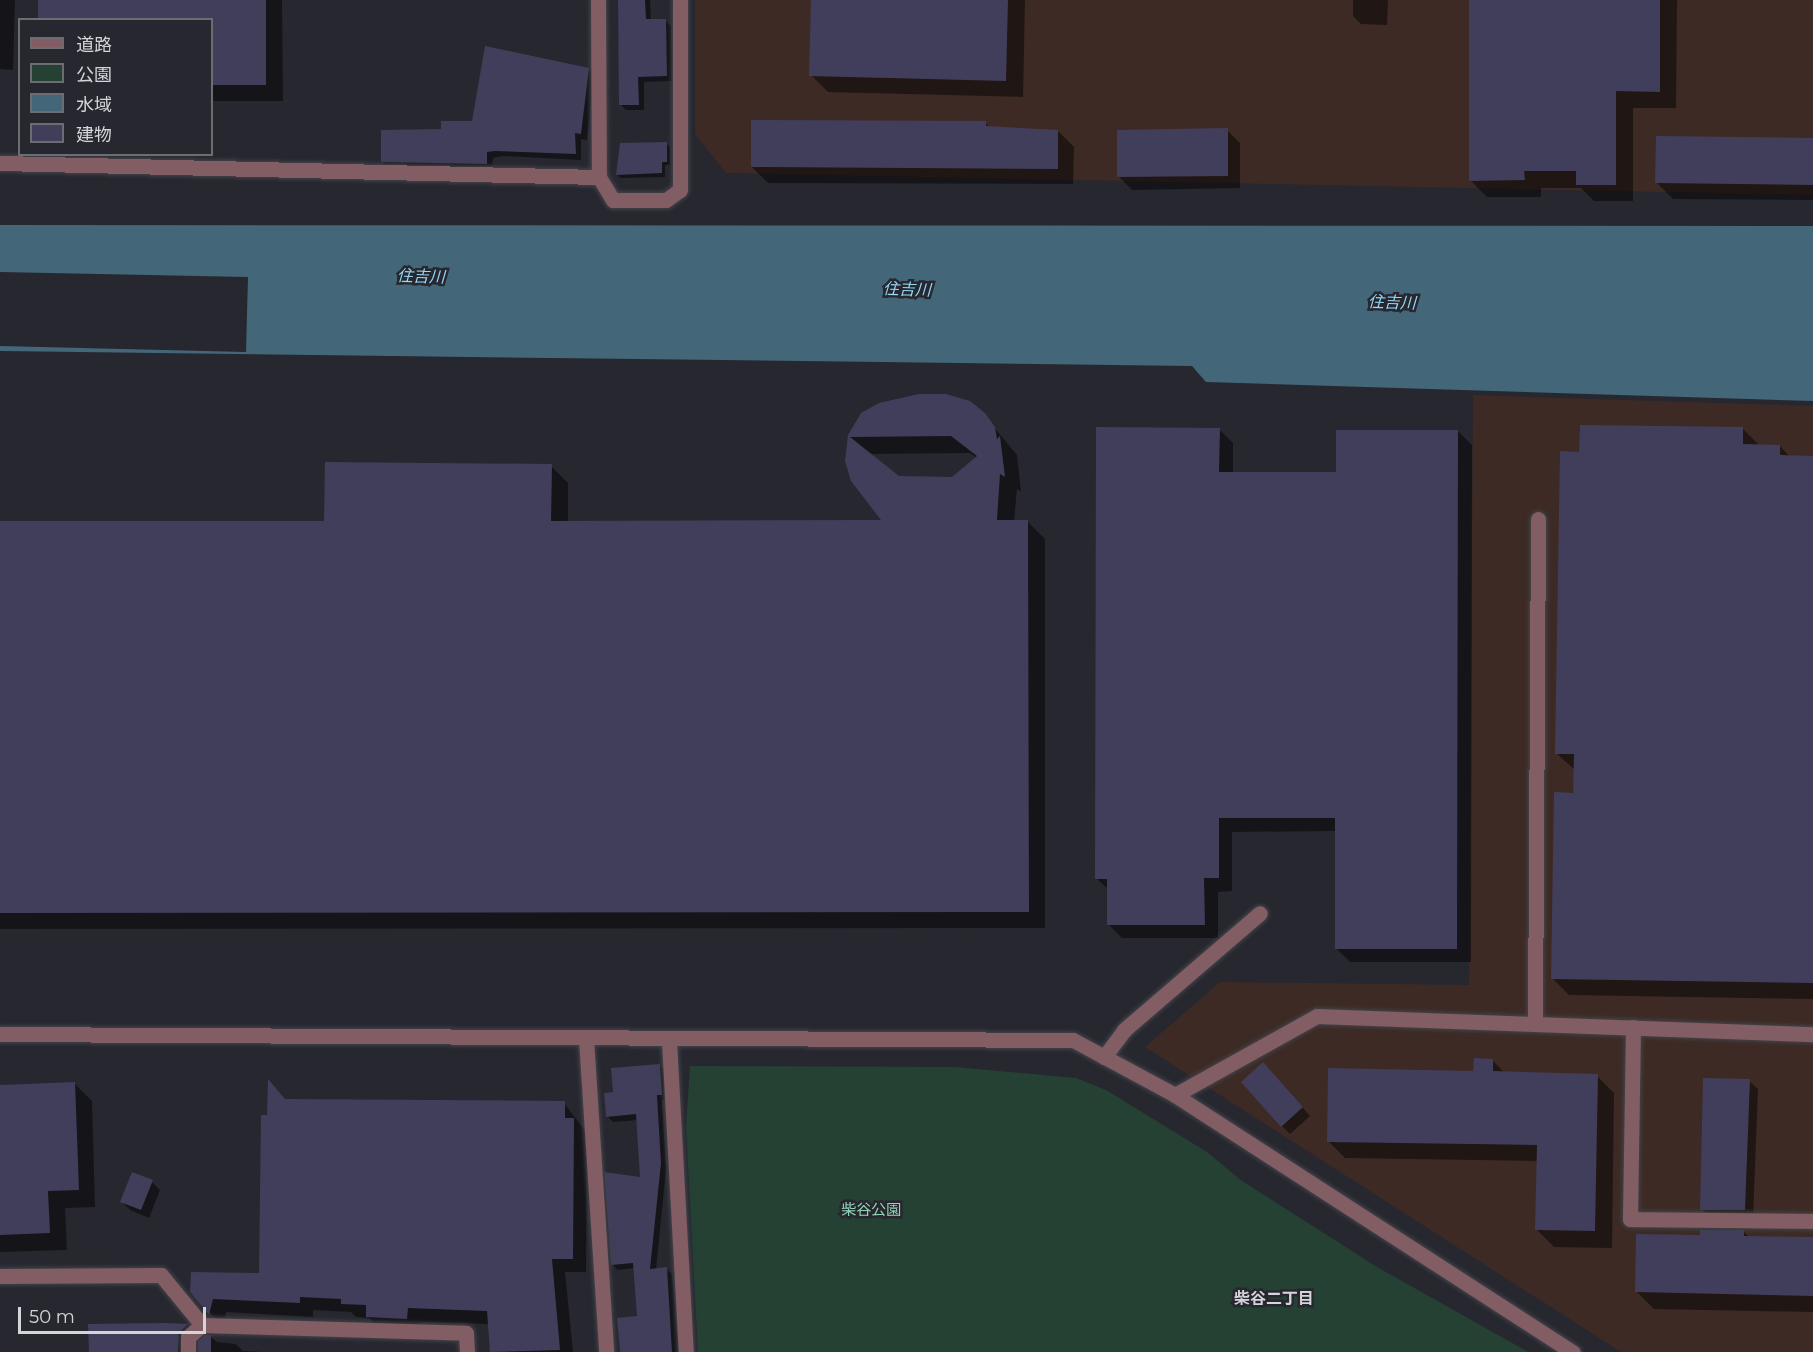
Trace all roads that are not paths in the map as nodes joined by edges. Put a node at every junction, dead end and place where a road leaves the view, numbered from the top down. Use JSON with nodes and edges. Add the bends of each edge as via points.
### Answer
{"nodes":[{"id":1,"x":598,"y":0,"type":"edge"},
{"id":2,"x":680,"y":0,"type":"edge"},
{"id":3,"x":0,"y":163,"type":"edge"},
{"id":4,"x":599,"y":177,"type":"junction"},
{"id":5,"x":1538,"y":519,"type":"dead end"},
{"id":6,"x":1260,"y":913,"type":"dead end"},
{"id":7,"x":1535,"y":1024,"type":"junction"},
{"id":8,"x":1634,"y":1028,"type":"junction"},
{"id":9,"x":0,"y":1034,"type":"edge"},
{"id":10,"x":1813,"y":1034,"type":"edge"},
{"id":11,"x":586,"y":1039,"type":"junction"},
{"id":12,"x":669,"y":1041,"type":"junction"},
{"id":13,"x":1104,"y":1057,"type":"junction"},
{"id":14,"x":1175,"y":1095,"type":"junction"},
{"id":15,"x":1813,"y":1221,"type":"edge"},
{"id":16,"x":0,"y":1276,"type":"edge"},
{"id":17,"x":202,"y":1325,"type":"junction"},
{"id":18,"x":188,"y":1352,"type":"edge"},
{"id":19,"x":467,"y":1352,"type":"edge"},
{"id":20,"x":606,"y":1352,"type":"edge"},
{"id":21,"x":686,"y":1352,"type":"edge"},
{"id":22,"x":1573,"y":1352,"type":"edge"}],
"edges":[{"from":1,"to":4,"type":"street"},
{"from":2,"to":4,"type":"street","via":[[680,190],[666,200],[613,200]]},
{"from":3,"to":4,"type":"street"},
{"from":5,"to":7,"type":"street"},
{"from":6,"to":13,"type":"street","via":[[1124,1030]]},
{"from":7,"to":8,"type":"street"},
{"from":7,"to":14,"type":"street","via":[[1317,1016]]},
{"from":8,"to":10,"type":"street"},
{"from":8,"to":15,"type":"street","via":[[1630,1219]]},
{"from":9,"to":11,"type":"street"},
{"from":11,"to":12,"type":"street"},
{"from":11,"to":20,"type":"street"},
{"from":12,"to":13,"type":"street","via":[[1073,1040]]},
{"from":12,"to":21,"type":"street"},
{"from":13,"to":14,"type":"street"},
{"from":14,"to":22,"type":"street"},
{"from":16,"to":17,"type":"street","via":[[161,1275]]},
{"from":17,"to":18,"type":"street","via":[[188,1337]]},
{"from":17,"to":19,"type":"street","via":[[466,1333]]}]}
